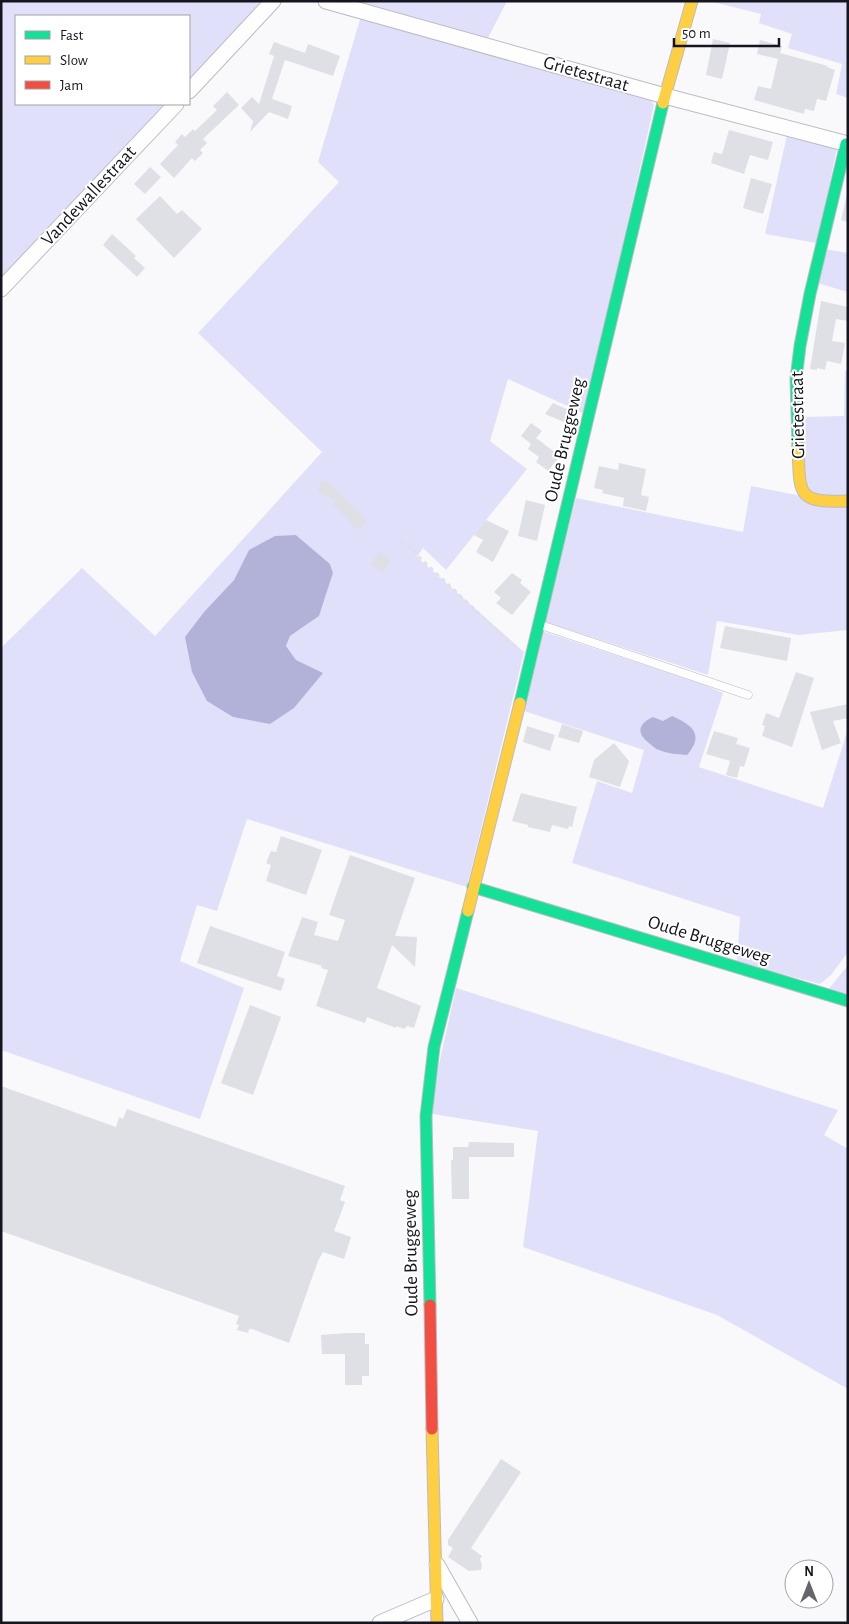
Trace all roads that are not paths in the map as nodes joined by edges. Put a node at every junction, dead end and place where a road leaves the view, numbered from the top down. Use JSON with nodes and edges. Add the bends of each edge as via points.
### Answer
{"nodes":[{"id":1,"x":273,"y":1,"type":"edge"},
{"id":2,"x":326,"y":1,"type":"edge"},
{"id":3,"x":692,"y":1,"type":"edge"},
{"id":4,"x":190,"y":90,"type":"edge"},
{"id":5,"x":665,"y":96,"type":"junction"},
{"id":6,"x":175,"y":105,"type":"edge"},
{"id":7,"x":847,"y":144,"type":"edge"},
{"id":8,"x":1,"y":289,"type":"edge"},
{"id":9,"x":848,"y":501,"type":"edge"},
{"id":10,"x":539,"y":625,"type":"junction"},
{"id":11,"x":748,"y":695,"type":"dead end"},
{"id":12,"x":473,"y":887,"type":"junction"},
{"id":13,"x":848,"y":1001,"type":"edge"},
{"id":14,"x":436,"y":1563,"type":"junction"},
{"id":15,"x":436,"y":1599,"type":"junction"},
{"id":16,"x":380,"y":1623,"type":"edge"},
{"id":17,"x":437,"y":1623,"type":"edge"},
{"id":18,"x":470,"y":1623,"type":"edge"}],
"edges":[{"from":1,"to":4,"type":"street"},
{"from":2,"to":5,"type":"street","name":"Grietestraat"},
{"from":3,"to":5,"type":"street","name":"Oude Bruggeweg"},
{"from":5,"to":7,"type":"street","name":"Grietestraat"},
{"from":5,"to":10,"type":"street","name":"Oude Bruggeweg"},
{"from":6,"to":8,"type":"street","name":"Vandewallestraat"},
{"from":7,"to":9,"type":"street","name":"Grietestraat","via":[[809,303],[796,379],[799,476],[803,493],[822,502]]},
{"from":10,"to":11,"type":"lane"},
{"from":10,"to":12,"type":"street","name":"Oude Bruggeweg"},
{"from":12,"to":13,"type":"street","name":"Oude Bruggeweg"},
{"from":12,"to":14,"type":"street","name":"Oude Bruggeweg","via":[[434,1047],[426,1116]]},
{"from":14,"to":15,"type":"street","name":"Oude Bruggeweg"},
{"from":14,"to":18,"type":"street"},
{"from":15,"to":16,"type":"street"},
{"from":15,"to":17,"type":"street","name":"Oude Bruggeweg"}]}
